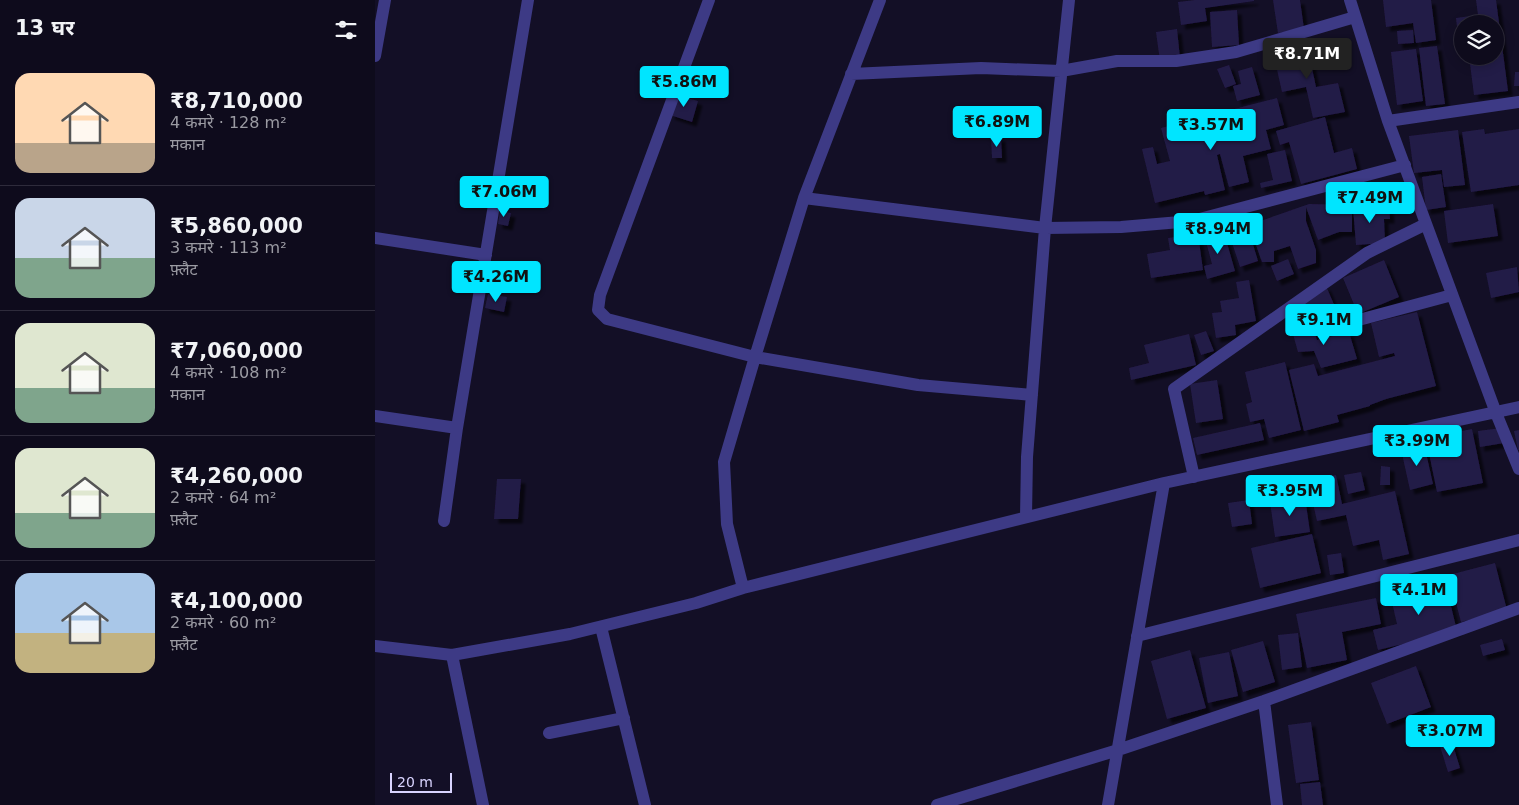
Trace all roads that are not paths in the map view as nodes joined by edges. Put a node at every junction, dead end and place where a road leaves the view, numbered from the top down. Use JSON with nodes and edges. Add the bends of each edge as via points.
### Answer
{"nodes":[{"id":1,"x":385,"y":0,"type":"edge"},
{"id":2,"x":529,"y":0,"type":"edge"},
{"id":3,"x":709,"y":0,"type":"edge"},
{"id":4,"x":880,"y":0,"type":"edge"},
{"id":5,"x":1069,"y":0,"type":"edge"},
{"id":6,"x":1350,"y":0,"type":"edge"},
{"id":7,"x":1355,"y":17,"type":"junction"},
{"id":8,"x":375,"y":56,"type":"edge"},
{"id":9,"x":1061,"y":71,"type":"junction"},
{"id":10,"x":851,"y":74,"type":"junction"},
{"id":11,"x":1519,"y":102,"type":"edge"},
{"id":12,"x":1388,"y":122,"type":"junction"},
{"id":13,"x":1405,"y":166,"type":"junction"},
{"id":14,"x":804,"y":198,"type":"junction"},
{"id":15,"x":1426,"y":224,"type":"junction"},
{"id":16,"x":1045,"y":228,"type":"junction"},
{"id":17,"x":375,"y":238,"type":"edge"},
{"id":18,"x":486,"y":255,"type":"junction"},
{"id":19,"x":1452,"y":295,"type":"junction"},
{"id":20,"x":1325,"y":329,"type":"dead end"},
{"id":21,"x":755,"y":357,"type":"junction"},
{"id":22,"x":1032,"y":395,"type":"junction"},
{"id":23,"x":1519,"y":407,"type":"edge"},
{"id":24,"x":1496,"y":413,"type":"junction"},
{"id":25,"x":375,"y":416,"type":"edge"},
{"id":26,"x":457,"y":428,"type":"junction"},
{"id":27,"x":1519,"y":469,"type":"edge"},
{"id":28,"x":1194,"y":477,"type":"junction"},
{"id":29,"x":1164,"y":483,"type":"junction"},
{"id":30,"x":1026,"y":517,"type":"junction"},
{"id":31,"x":444,"y":521,"type":"dead end"},
{"id":32,"x":1519,"y":540,"type":"edge"},
{"id":33,"x":743,"y":588,"type":"junction"},
{"id":34,"x":1519,"y":608,"type":"edge"},
{"id":35,"x":601,"y":626,"type":"junction"},
{"id":36,"x":1137,"y":636,"type":"junction"},
{"id":37,"x":375,"y":646,"type":"edge"},
{"id":38,"x":452,"y":655,"type":"junction"},
{"id":39,"x":1264,"y":702,"type":"junction"},
{"id":40,"x":624,"y":718,"type":"junction"},
{"id":41,"x":549,"y":733,"type":"dead end"},
{"id":42,"x":1118,"y":750,"type":"junction"},
{"id":43,"x":483,"y":805,"type":"edge"},
{"id":44,"x":645,"y":805,"type":"edge"},
{"id":45,"x":937,"y":805,"type":"edge"},
{"id":46,"x":1108,"y":805,"type":"edge"},
{"id":47,"x":1277,"y":805,"type":"edge"}],
"edges":[{"from":1,"to":8,"type":"street"},
{"from":2,"to":18,"type":"street"},
{"from":3,"to":21,"type":"street","via":[[598,310],[607,319]]},
{"from":4,"to":10,"type":"street"},
{"from":5,"to":9,"type":"street"},
{"from":6,"to":7,"type":"street"},
{"from":7,"to":9,"type":"street","via":[[1236,52],[1176,61],[1117,61]]},
{"from":7,"to":12,"type":"street"},
{"from":9,"to":10,"type":"street","via":[[981,68]]},
{"from":9,"to":16,"type":"street"},
{"from":10,"to":14,"type":"street"},
{"from":11,"to":12,"type":"street"},
{"from":12,"to":13,"type":"street"},
{"from":13,"to":15,"type":"street"},
{"from":13,"to":16,"type":"street","via":[[1193,220],[1121,227]]},
{"from":14,"to":16,"type":"street"},
{"from":14,"to":21,"type":"street"},
{"from":15,"to":19,"type":"street"},
{"from":15,"to":28,"type":"street","via":[[1367,253],[1174,389]]},
{"from":16,"to":22,"type":"street"},
{"from":17,"to":18,"type":"street"},
{"from":18,"to":26,"type":"street"},
{"from":19,"to":20,"type":"street"},
{"from":19,"to":24,"type":"street"},
{"from":21,"to":22,"type":"street","via":[[918,385]]},
{"from":21,"to":33,"type":"street","via":[[724,462],[727,524]]},
{"from":22,"to":30,"type":"street"},
{"from":23,"to":24,"type":"street"},
{"from":24,"to":27,"type":"street"},
{"from":24,"to":28,"type":"street"},
{"from":25,"to":26,"type":"street"},
{"from":26,"to":31,"type":"street"},
{"from":28,"to":29,"type":"street"},
{"from":29,"to":30,"type":"street"},
{"from":29,"to":36,"type":"street"},
{"from":30,"to":33,"type":"street"},
{"from":32,"to":36,"type":"street"},
{"from":33,"to":35,"type":"street"},
{"from":34,"to":39,"type":"street"},
{"from":35,"to":38,"type":"street"},
{"from":35,"to":40,"type":"street"},
{"from":36,"to":42,"type":"street"},
{"from":37,"to":38,"type":"street"},
{"from":38,"to":43,"type":"street"},
{"from":39,"to":42,"type":"street"},
{"from":39,"to":47,"type":"street"},
{"from":40,"to":41,"type":"street"},
{"from":40,"to":44,"type":"street"},
{"from":42,"to":45,"type":"street"},
{"from":42,"to":46,"type":"street"}]}
